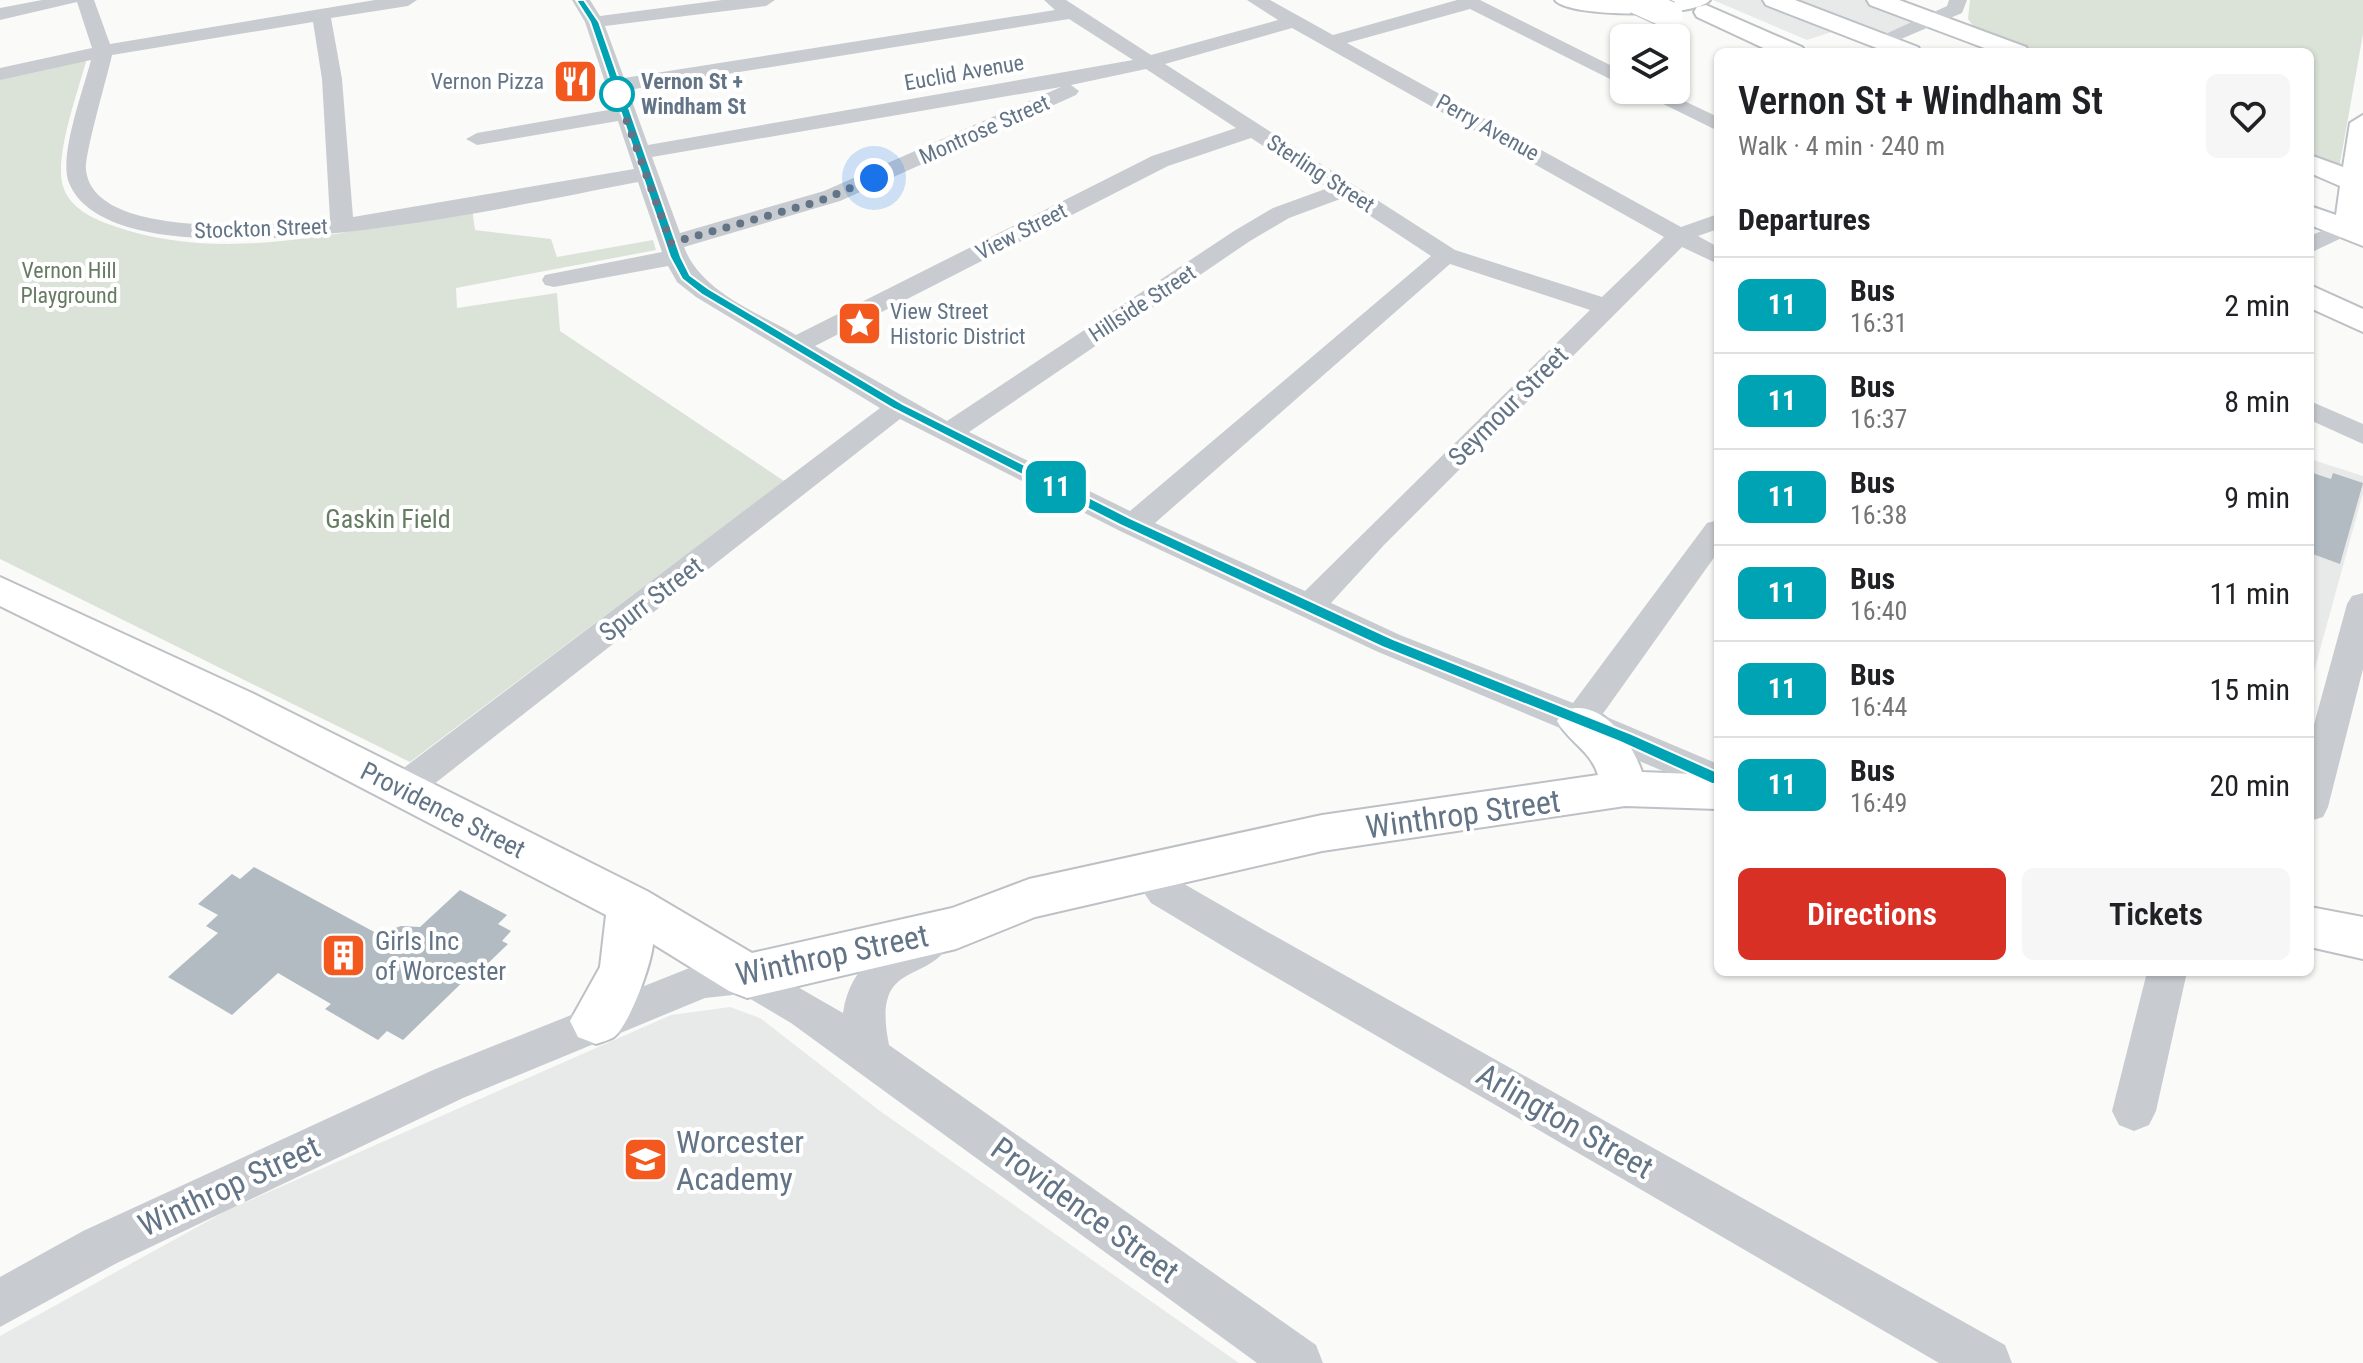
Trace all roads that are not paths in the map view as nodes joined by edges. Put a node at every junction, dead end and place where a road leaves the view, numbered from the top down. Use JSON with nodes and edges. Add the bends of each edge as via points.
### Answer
{"nodes":[{"id":1,"x":69,"y":0,"type":"edge"},
{"id":2,"x":85,"y":0,"type":"edge"},
{"id":3,"x":408,"y":0,"type":"edge"},
{"id":4,"x":766,"y":0,"type":"edge"},
{"id":5,"x":1256,"y":0,"type":"edge"},
{"id":6,"x":1566,"y":0,"type":"edge"},
{"id":7,"x":1636,"y":0,"type":"edge"},
{"id":8,"x":1774,"y":0,"type":"edge"},
{"id":9,"x":1878,"y":0,"type":"edge"},
{"id":10,"x":1958,"y":0,"type":"edge"},
{"id":11,"x":1469,"y":1,"type":"edge"},
{"id":12,"x":1062,"y":6,"type":"edge"},
{"id":13,"x":1702,"y":6,"type":"edge"},
{"id":14,"x":1674,"y":8,"type":"edge"},
{"id":15,"x":1501,"y":9,"type":"edge"},
{"id":16,"x":588,"y":11,"type":"edge"},
{"id":17,"x":0,"y":14,"type":"edge"},
{"id":18,"x":321,"y":15,"type":"junction"},
{"id":19,"x":1932,"y":20,"type":"junction"},
{"id":20,"x":1295,"y":21,"type":"junction"},
{"id":21,"x":1332,"y":41,"type":"junction"},
{"id":22,"x":1880,"y":41,"type":"junction"},
{"id":23,"x":1741,"y":48,"type":"edge"},
{"id":24,"x":1785,"y":48,"type":"edge"},
{"id":25,"x":1898,"y":48,"type":"edge"},
{"id":26,"x":2006,"y":48,"type":"edge"},
{"id":27,"x":103,"y":51,"type":"junction"},
{"id":28,"x":1151,"y":63,"type":"junction"},
{"id":29,"x":1610,"y":64,"type":"edge"},
{"id":30,"x":1599,"y":68,"type":"junction"},
{"id":31,"x":1113,"y":72,"type":"junction"},
{"id":32,"x":1610,"y":73,"type":"edge"},
{"id":33,"x":0,"y":74,"type":"edge"},
{"id":34,"x":614,"y":86,"type":"junction"},
{"id":35,"x":1674,"y":104,"type":"edge"},
{"id":36,"x":624,"y":114,"type":"junction"},
{"id":37,"x":1714,"y":123,"type":"edge"},
{"id":38,"x":2363,"y":123,"type":"edge"},
{"id":39,"x":1253,"y":130,"type":"junction"},
{"id":40,"x":477,"y":139,"type":"dead end"},
{"id":41,"x":641,"y":164,"type":"junction"},
{"id":42,"x":2314,"y":165,"type":"edge"},
{"id":43,"x":2359,"y":183,"type":"edge"},
{"id":44,"x":1344,"y":190,"type":"junction"},
{"id":45,"x":2314,"y":217,"type":"edge"},
{"id":46,"x":1714,"y":222,"type":"edge"},
{"id":47,"x":342,"y":225,"type":"junction"},
{"id":48,"x":2353,"y":233,"type":"edge"},
{"id":49,"x":1680,"y":235,"type":"junction"},
{"id":50,"x":2314,"y":245,"type":"edge"},
{"id":51,"x":674,"y":250,"type":"junction"},
{"id":52,"x":1446,"y":255,"type":"junction"},
{"id":53,"x":1714,"y":255,"type":"edge"},
{"id":54,"x":2314,"y":275,"type":"edge"},
{"id":55,"x":554,"y":280,"type":"dead end"},
{"id":56,"x":2314,"y":296,"type":"edge"},
{"id":57,"x":2363,"y":296,"type":"edge"},
{"id":58,"x":1607,"y":307,"type":"junction"},
{"id":59,"x":2363,"y":320,"type":"edge"},
{"id":60,"x":795,"y":346,"type":"junction"},
{"id":61,"x":898,"y":407,"type":"junction"},
{"id":62,"x":2314,"y":411,"type":"edge"},
{"id":63,"x":948,"y":433,"type":"junction"},
{"id":64,"x":2363,"y":435,"type":"edge"},
{"id":65,"x":1133,"y":525,"type":"junction"},
{"id":66,"x":1714,"y":535,"type":"edge"},
{"id":67,"x":0,"y":590,"type":"edge"},
{"id":68,"x":2363,"y":604,"type":"edge"},
{"id":69,"x":1309,"y":607,"type":"junction"},
{"id":70,"x":1579,"y":721,"type":"junction"},
{"id":71,"x":1714,"y":778,"type":"edge"},
{"id":72,"x":402,"y":789,"type":"junction"},
{"id":73,"x":1625,"y":789,"type":"junction"},
{"id":74,"x":1714,"y":792,"type":"edge"},
{"id":75,"x":2314,"y":792,"type":"edge"},
{"id":76,"x":1148,"y":871,"type":"junction"},
{"id":77,"x":630,"y":905,"type":"junction"},
{"id":78,"x":956,"y":928,"type":"junction"},
{"id":79,"x":2314,"y":928,"type":"edge"},
{"id":80,"x":2363,"y":938,"type":"edge"},
{"id":81,"x":747,"y":976,"type":"junction"},
{"id":82,"x":2166,"y":976,"type":"edge"},
{"id":83,"x":596,"y":1021,"type":"junction"},
{"id":84,"x":870,"y":1057,"type":"junction"},
{"id":85,"x":2134,"y":1111,"type":"dead end"},
{"id":86,"x":0,"y":1303,"type":"edge"},
{"id":87,"x":1298,"y":1363,"type":"edge"},
{"id":88,"x":1987,"y":1363,"type":"edge"}],
"edges":[{"from":1,"to":17,"type":"street"},
{"from":2,"to":27,"type":"street"},
{"from":3,"to":18,"type":"street"},
{"from":4,"to":16,"type":"street"},
{"from":5,"to":20,"type":"street","name":"Perry Avenue"},
{"from":6,"to":13,"type":"main road","via":[[1638,8]]},
{"from":7,"to":14,"type":"highway","bridge":true},
{"from":8,"to":22,"type":"main road"},
{"from":9,"to":19,"type":"main road"},
{"from":10,"to":19,"type":"street","via":[[1955,9]]},
{"from":11,"to":15,"type":"street"},
{"from":11,"to":21,"type":"street"},
{"from":12,"to":28,"type":"street","name":"Sterling Street"},
{"from":12,"to":34,"type":"street"},
{"from":13,"to":14,"type":"highway"},
{"from":13,"to":24,"type":"highway"},
{"from":14,"to":23,"type":"highway"},
{"from":15,"to":30,"type":"street"},
{"from":16,"to":34,"type":"street"},
{"from":18,"to":27,"type":"street"},
{"from":18,"to":47,"type":"street","via":[[332,79]]},
{"from":19,"to":22,"type":"street"},
{"from":19,"to":26,"type":"main road"},
{"from":20,"to":21,"type":"street","name":"Perry Avenue"},
{"from":20,"to":28,"type":"street","name":"Euclid Avenue"},
{"from":21,"to":49,"type":"street","name":"Perry Avenue"},
{"from":22,"to":25,"type":"main road"},
{"from":27,"to":33,"type":"street"},
{"from":27,"to":47,"type":"street","name":"Stockton Street","via":[[75,169],[95,203],[123,218],[182,231],[248,233]]},
{"from":28,"to":31,"type":"street","name":"Euclid Avenue"},
{"from":28,"to":39,"type":"street","name":"Sterling Street"},
{"from":29,"to":30,"type":"street"},
{"from":30,"to":32,"type":"street"},
{"from":31,"to":41,"type":"street","name":"Euclid Avenue"},
{"from":31,"to":51,"type":"street","name":"Montrose Street","via":[[832,196]]},
{"from":34,"to":36,"type":"street"},
{"from":35,"to":37,"type":"street"},
{"from":36,"to":40,"type":"street"},
{"from":36,"to":41,"type":"street"},
{"from":38,"to":43,"type":"main road"},
{"from":39,"to":44,"type":"street","name":"Sterling Street"},
{"from":39,"to":60,"type":"street","name":"View Street","via":[[1160,161]]},
{"from":41,"to":47,"type":"street","name":"Stockton Street"},
{"from":41,"to":51,"type":"street"},
{"from":42,"to":43,"type":"main road"},
{"from":43,"to":48,"type":"main road","via":[[2349,224]]},
{"from":44,"to":52,"type":"street","name":"Sterling Street"},
{"from":44,"to":63,"type":"street","name":"Hillside Street","via":[[1281,213],[1242,236]]},
{"from":45,"to":48,"type":"main road"},
{"from":46,"to":49,"type":"street","name":"Seymour Street"},
{"from":48,"to":50,"type":"street"},
{"from":49,"to":53,"type":"street","name":"Perry Avenue"},
{"from":49,"to":58,"type":"street","name":"Seymour Street"},
{"from":51,"to":55,"type":"street","name":"Montrose Street"},
{"from":51,"to":60,"type":"street","via":[[686,277]]},
{"from":52,"to":58,"type":"street","name":"Sterling Street"},
{"from":52,"to":65,"type":"street"},
{"from":54,"to":57,"type":"highway"},
{"from":56,"to":59,"type":"highway"},
{"from":58,"to":69,"type":"street","name":"Seymour Street"},
{"from":60,"to":61,"type":"street"},
{"from":61,"to":63,"type":"street"},
{"from":61,"to":72,"type":"street","name":"Spurr Street"},
{"from":62,"to":64,"type":"street"},
{"from":63,"to":65,"type":"street"},
{"from":65,"to":69,"type":"street"},
{"from":66,"to":70,"type":"street"},
{"from":67,"to":72,"type":"main road","name":"Providence Street"},
{"from":68,"to":75,"type":"street"},
{"from":69,"to":70,"type":"street"},
{"from":70,"to":71,"type":"street"},
{"from":70,"to":73,"type":"main road","via":[[1613,751]]},
{"from":72,"to":77,"type":"main road","name":"Providence Street"},
{"from":73,"to":74,"type":"main road","name":"Winthrop Street"},
{"from":73,"to":76,"type":"main road","name":"Winthrop Street","via":[[1322,833]]},
{"from":76,"to":78,"type":"main road","name":"Winthrop Street","via":[[1029,899]]},
{"from":76,"to":88,"type":"street","name":"Arlington Street","via":[[1165,892],[1250,942]]},
{"from":77,"to":81,"type":"main road","name":"Providence Street"},
{"from":77,"to":83,"type":"main road","via":[[625,973]]},
{"from":78,"to":81,"type":"main road","name":"Winthrop Street"},
{"from":78,"to":84,"type":"street","via":[[907,954],[874,980],[862,1014]]},
{"from":79,"to":80,"type":"main road"},
{"from":81,"to":83,"type":"street","name":"Winthrop Street","via":[[702,981]]},
{"from":81,"to":84,"type":"street","name":"Providence Street","via":[[806,1010]]},
{"from":82,"to":85,"type":"street"},
{"from":83,"to":86,"type":"street","name":"Winthrop Street","via":[[270,1166],[100,1247]]},
{"from":84,"to":87,"type":"street","name":"Providence Street"}]}
